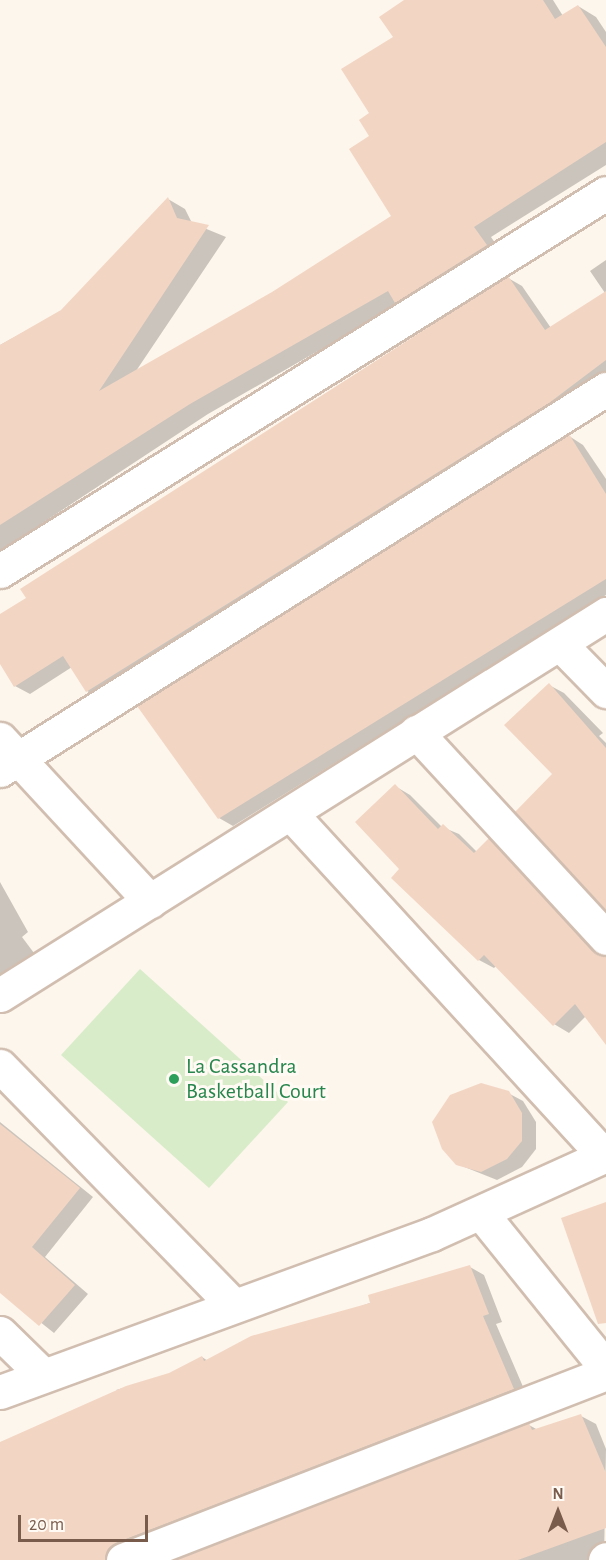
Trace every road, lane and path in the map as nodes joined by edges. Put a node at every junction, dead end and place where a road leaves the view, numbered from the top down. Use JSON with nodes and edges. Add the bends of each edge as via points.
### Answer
{"nodes":[{"id":1,"x":606,"y":193,"type":"edge"},
{"id":2,"x":606,"y":389,"type":"edge"},
{"id":3,"x":0,"y":570,"type":"edge"},
{"id":4,"x":606,"y":614,"type":"edge"},
{"id":5,"x":560,"y":644,"type":"junction"},
{"id":6,"x":606,"y":691,"type":"edge"},
{"id":7,"x":416,"y":732,"type":"junction"},
{"id":8,"x":7,"y":756,"type":"edge"},
{"id":9,"x":291,"y":814,"type":"junction"},
{"id":10,"x":150,"y":901,"type":"junction"},
{"id":11,"x":606,"y":938,"type":"edge"},
{"id":12,"x":0,"y":996,"type":"edge"},
{"id":13,"x":0,"y":1066,"type":"edge"},
{"id":14,"x":605,"y":1155,"type":"edge"},
{"id":15,"x":481,"y":1213,"type":"junction"},
{"id":16,"x":232,"y":1304,"type":"junction"},
{"id":17,"x":0,"y":1333,"type":"edge"},
{"id":18,"x":606,"y":1370,"type":"edge"},
{"id":19,"x":42,"y":1374,"type":"junction"},
{"id":20,"x":0,"y":1392,"type":"edge"},
{"id":21,"x":123,"y":1560,"type":"edge"}],
"edges":[{"from":1,"to":3,"type":"street"},
{"from":2,"to":8,"type":"street"},
{"from":4,"to":5,"type":"street"},
{"from":5,"to":6,"type":"street"},
{"from":5,"to":7,"type":"street"},
{"from":7,"to":9,"type":"street"},
{"from":7,"to":11,"type":"street"},
{"from":8,"to":10,"type":"street"},
{"from":9,"to":10,"type":"street"},
{"from":9,"to":14,"type":"street"},
{"from":10,"to":12,"type":"street"},
{"from":13,"to":16,"type":"street"},
{"from":14,"to":15,"type":"street"},
{"from":15,"to":16,"type":"street"},
{"from":15,"to":18,"type":"street"},
{"from":16,"to":19,"type":"street"},
{"from":17,"to":19,"type":"street"},
{"from":18,"to":21,"type":"street"},
{"from":19,"to":20,"type":"street"}]}
